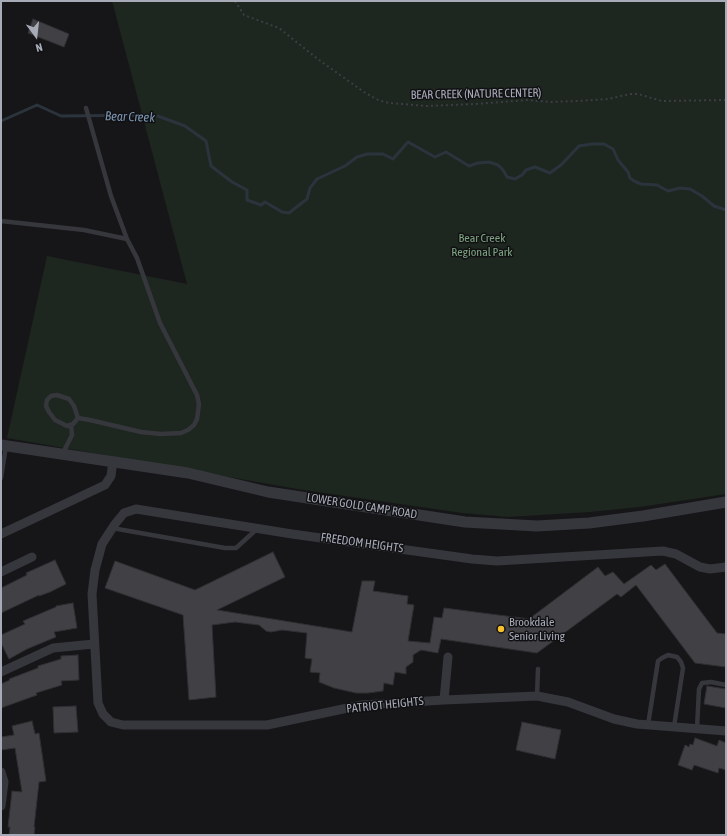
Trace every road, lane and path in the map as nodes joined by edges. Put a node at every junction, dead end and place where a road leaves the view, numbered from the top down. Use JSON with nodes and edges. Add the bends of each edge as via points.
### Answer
{"nodes":[{"id":1,"x":235,"y":1,"type":"edge"},
{"id":2,"x":726,"y":100,"type":"edge"},
{"id":3,"x":86,"y":108,"type":"dead end"},
{"id":4,"x":1,"y":221,"type":"edge"},
{"id":5,"x":127,"y":239,"type":"junction"},
{"id":6,"x":78,"y":418,"type":"junction"},
{"id":7,"x":71,"y":425,"type":"junction"},
{"id":8,"x":4,"y":445,"type":"edge"},
{"id":9,"x":62,"y":455,"type":"junction"},
{"id":10,"x":113,"y":461,"type":"junction"},
{"id":11,"x":1,"y":478,"type":"edge"},
{"id":12,"x":726,"y":502,"type":"edge"},
{"id":13,"x":112,"y":528,"type":"junction"},
{"id":14,"x":258,"y":528,"type":"junction"},
{"id":15,"x":1,"y":534,"type":"edge"},
{"id":16,"x":32,"y":557,"type":"dead end"},
{"id":17,"x":726,"y":567,"type":"edge"},
{"id":18,"x":1,"y":572,"type":"edge"},
{"id":19,"x":94,"y":634,"type":"joint"},
{"id":20,"x":94,"y":644,"type":"junction"},
{"id":21,"x":448,"y":657,"type":"dead end"},
{"id":22,"x":538,"y":669,"type":"dead end"},
{"id":23,"x":1,"y":672,"type":"edge"},
{"id":24,"x":726,"y":684,"type":"edge"},
{"id":25,"x":537,"y":696,"type":"junction"},
{"id":26,"x":444,"y":700,"type":"junction"},
{"id":27,"x":648,"y":725,"type":"junction"},
{"id":28,"x":674,"y":727,"type":"junction"},
{"id":29,"x":697,"y":728,"type":"junction"},
{"id":30,"x":726,"y":731,"type":"edge"},
{"id":31,"x":1,"y":772,"type":"edge"},
{"id":32,"x":1,"y":806,"type":"edge"}],
"edges":[{"from":1,"to":2,"type":"path","name":"BEAR CREEK (NATURE CENTER)","via":[[244,15],[279,28],[364,92],[389,103],[428,106],[528,100],[578,101],[608,99],[630,94],[662,101]]},
{"from":3,"to":5,"type":"lane","via":[[111,196]]},
{"from":4,"to":5,"type":"lane","via":[[84,230]]},
{"from":5,"to":6,"type":"lane","via":[[137,258],[160,324],[197,395],[197,419],[188,430],[172,434],[141,432]]},
{"from":6,"to":7,"type":"lane"},
{"from":6,"to":7,"type":"lane","via":[[69,399],[51,396],[47,400],[46,406],[55,420],[67,426]]},
{"from":7,"to":9,"type":"lane","via":[[72,435]]},
{"from":8,"to":9,"type":"street","name":"LOWER GOLD CAMP ROAD"},
{"from":8,"to":11,"type":"lane"},
{"from":9,"to":10,"type":"street","name":"LOWER GOLD CAMP ROAD"},
{"from":10,"to":12,"type":"street","name":"LOWER GOLD CAMP ROAD","via":[[188,473],[268,492],[465,522],[537,526],[589,523]]},
{"from":10,"to":15,"type":"street","via":[[111,476],[104,485]]},
{"from":13,"to":14,"type":"street","name":"FREEDOM HEIGHTS","via":[[124,513],[136,509]]},
{"from":13,"to":14,"type":"lane","via":[[225,548],[236,548]]},
{"from":13,"to":19,"type":"street","name":"FREEDOM HEIGHTS","via":[[102,544],[95,570],[92,594]]},
{"from":14,"to":17,"type":"street","name":"FREEDOM HEIGHTS","via":[[472,559],[497,561],[663,551],[676,554],[700,567]]},
{"from":16,"to":18,"type":"street"},
{"from":19,"to":20,"type":"street","name":"PATRIOT HEIGHTS"},
{"from":20,"to":23,"type":"street","via":[[53,648]]},
{"from":20,"to":26,"type":"street","name":"PATRIOT HEIGHTS","via":[[98,703],[103,714],[111,722],[123,725],[267,725],[362,705]]},
{"from":21,"to":26,"type":"street"},
{"from":22,"to":25,"type":"lane"},
{"from":24,"to":29,"type":"lane","via":[[702,683],[699,689]]},
{"from":25,"to":26,"type":"street","name":"PATRIOT HEIGHTS"},
{"from":25,"to":27,"type":"street","name":"PATRIOT HEIGHTS","via":[[568,702],[614,719]]},
{"from":27,"to":28,"type":"street","name":"PATRIOT HEIGHTS"},
{"from":27,"to":28,"type":"lane","via":[[658,661],[668,655],[677,657],[682,668]]},
{"from":28,"to":29,"type":"street","name":"PATRIOT HEIGHTS"},
{"from":29,"to":30,"type":"street","name":"PATRIOT HEIGHTS"},
{"from":31,"to":32,"type":"street","via":[[4,782]]}]}
